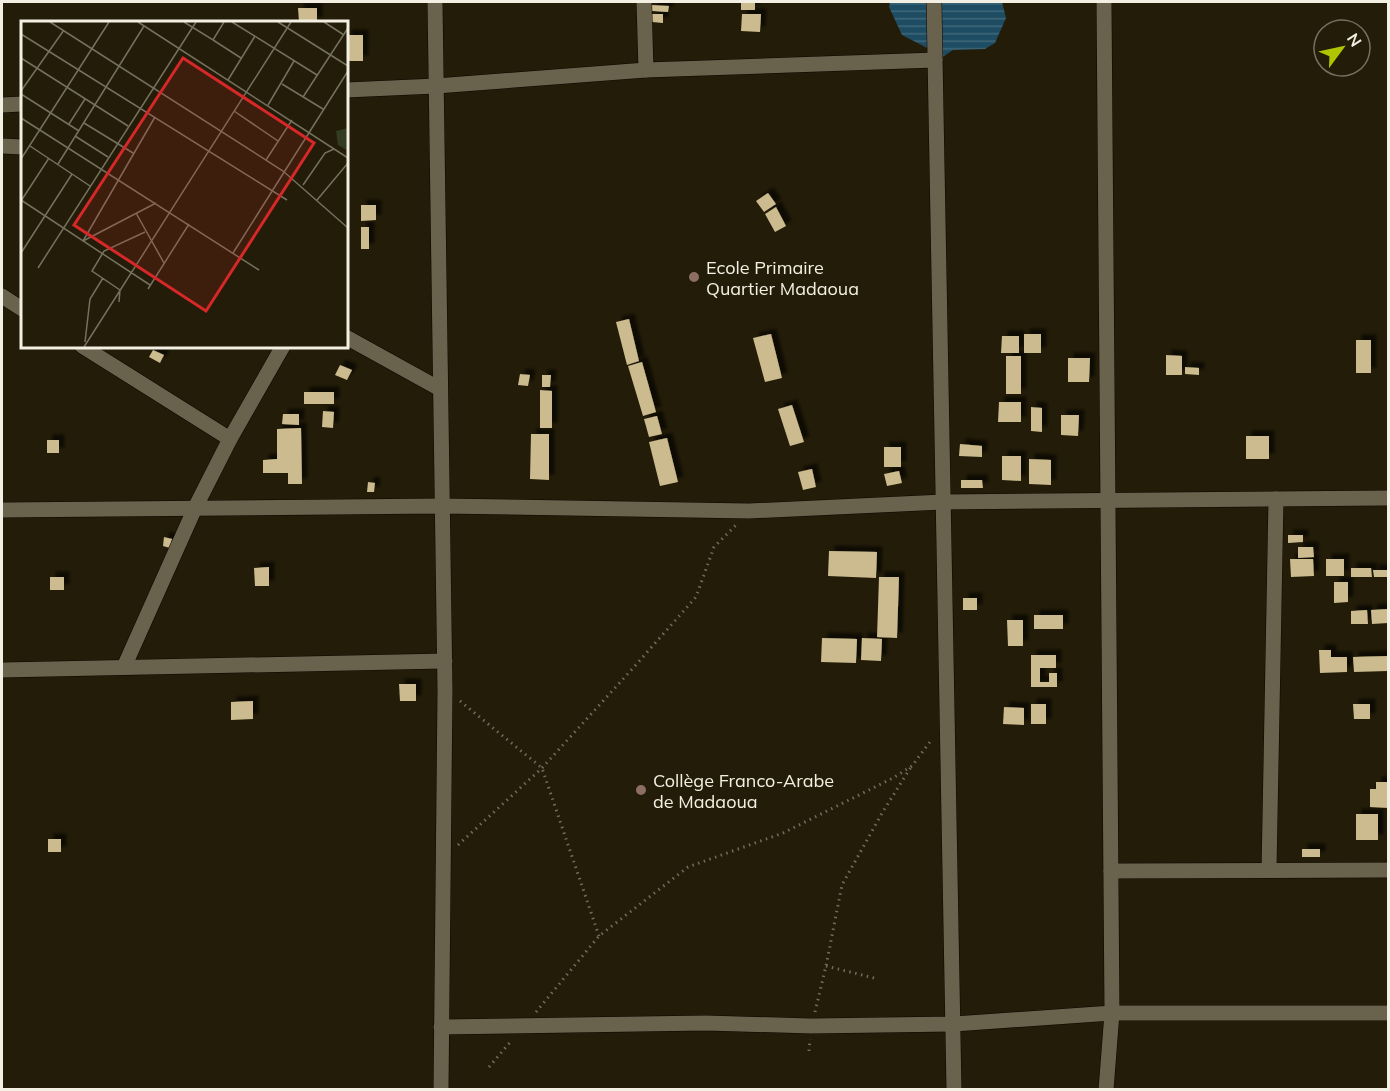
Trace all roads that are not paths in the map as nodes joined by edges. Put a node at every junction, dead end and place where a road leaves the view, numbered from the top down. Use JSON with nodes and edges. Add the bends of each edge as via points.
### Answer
{"nodes":[{"id":1,"x":435,"y":2,"type":"edge"},
{"id":2,"x":644,"y":2,"type":"edge"},
{"id":3,"x":934,"y":2,"type":"edge"},
{"id":4,"x":1104,"y":2,"type":"edge"},
{"id":5,"x":935,"y":60,"type":"junction"},
{"id":6,"x":646,"y":70,"type":"junction"},
{"id":7,"x":436,"y":86,"type":"junction"},
{"id":8,"x":348,"y":90,"type":"edge"},
{"id":9,"x":21,"y":104,"type":"edge"},
{"id":10,"x":2,"y":105,"type":"edge"},
{"id":11,"x":2,"y":146,"type":"edge"},
{"id":12,"x":21,"y":147,"type":"edge"},
{"id":13,"x":2,"y":296,"type":"edge"},
{"id":14,"x":21,"y":308,"type":"edge"},
{"id":15,"x":348,"y":338,"type":"edge"},
{"id":16,"x":85,"y":348,"type":"edge"},
{"id":17,"x":282,"y":348,"type":"edge"},
{"id":18,"x":440,"y":389,"type":"junction"},
{"id":19,"x":230,"y":439,"type":"junction"},
{"id":20,"x":1389,"y":498,"type":"edge"},
{"id":21,"x":1276,"y":499,"type":"junction"},
{"id":22,"x":1108,"y":501,"type":"junction"},
{"id":23,"x":943,"y":502,"type":"junction"},
{"id":24,"x":441,"y":506,"type":"junction"},
{"id":25,"x":195,"y":508,"type":"junction"},
{"id":26,"x":2,"y":510,"type":"edge"},
{"id":27,"x":445,"y":662,"type":"junction"},
{"id":28,"x":124,"y":668,"type":"junction"},
{"id":29,"x":2,"y":670,"type":"edge"},
{"id":30,"x":1269,"y":870,"type":"junction"},
{"id":31,"x":1389,"y":870,"type":"edge"},
{"id":32,"x":1111,"y":871,"type":"junction"},
{"id":33,"x":1112,"y":1013,"type":"junction"},
{"id":34,"x":1389,"y":1013,"type":"edge"},
{"id":35,"x":954,"y":1024,"type":"junction"},
{"id":36,"x":441,"y":1027,"type":"junction"},
{"id":37,"x":441,"y":1089,"type":"edge"},
{"id":38,"x":954,"y":1089,"type":"edge"},
{"id":39,"x":1106,"y":1089,"type":"edge"}],
"edges":[{"from":1,"to":7,"type":"street"},
{"from":2,"to":6,"type":"street"},
{"from":3,"to":5,"type":"street"},
{"from":4,"to":22,"type":"street"},
{"from":5,"to":6,"type":"street"},
{"from":5,"to":23,"type":"street"},
{"from":6,"to":7,"type":"street"},
{"from":7,"to":8,"type":"street"},
{"from":7,"to":18,"type":"street"},
{"from":9,"to":10,"type":"street"},
{"from":11,"to":12,"type":"street"},
{"from":13,"to":14,"type":"street"},
{"from":15,"to":18,"type":"street"},
{"from":16,"to":19,"type":"street"},
{"from":17,"to":19,"type":"street"},
{"from":18,"to":24,"type":"street"},
{"from":19,"to":25,"type":"street"},
{"from":20,"to":21,"type":"street"},
{"from":21,"to":22,"type":"street"},
{"from":21,"to":30,"type":"street"},
{"from":22,"to":23,"type":"street"},
{"from":22,"to":32,"type":"street"},
{"from":23,"to":24,"type":"street","via":[[749,511]]},
{"from":23,"to":35,"type":"street"},
{"from":24,"to":25,"type":"street"},
{"from":24,"to":27,"type":"street"},
{"from":25,"to":26,"type":"street"},
{"from":25,"to":28,"type":"street"},
{"from":27,"to":28,"type":"street"},
{"from":27,"to":36,"type":"street"},
{"from":28,"to":29,"type":"street"},
{"from":30,"to":31,"type":"street"},
{"from":30,"to":32,"type":"street"},
{"from":32,"to":33,"type":"street"},
{"from":33,"to":34,"type":"street"},
{"from":33,"to":35,"type":"street"},
{"from":33,"to":39,"type":"street"},
{"from":35,"to":36,"type":"street"},
{"from":35,"to":38,"type":"street"},
{"from":36,"to":37,"type":"street"}]}
